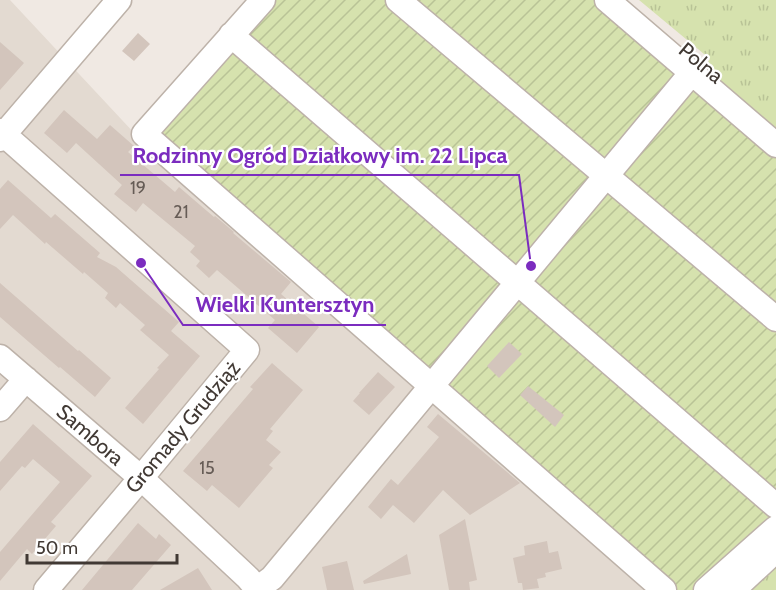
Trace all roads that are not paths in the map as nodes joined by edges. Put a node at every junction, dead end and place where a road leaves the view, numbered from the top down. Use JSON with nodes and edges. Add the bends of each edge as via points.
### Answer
{"nodes":[{"id":1,"x":119,"y":0,"type":"edge"},
{"id":2,"x":263,"y":0,"type":"edge"},
{"id":3,"x":398,"y":0,"type":"edge"},
{"id":4,"x":607,"y":0,"type":"edge"},
{"id":5,"x":626,"y":0,"type":"edge"},
{"id":6,"x":231,"y":35,"type":"junction"},
{"id":7,"x":689,"y":76,"type":"dead end"},
{"id":8,"x":776,"y":127,"type":"edge"},
{"id":9,"x":1,"y":135,"type":"edge"},
{"id":10,"x":776,"y":146,"type":"edge"},
{"id":11,"x":606,"y":176,"type":"junction"},
{"id":12,"x":518,"y":283,"type":"junction"},
{"id":13,"x":776,"y":319,"type":"edge"},
{"id":14,"x":0,"y":357,"type":"edge"},
{"id":15,"x":26,"y":379,"type":"junction"},
{"id":16,"x":426,"y":393,"type":"junction"},
{"id":17,"x":0,"y":409,"type":"edge"},
{"id":18,"x":141,"y":478,"type":"junction"},
{"id":19,"x":776,"y":506,"type":"edge"},
{"id":20,"x":776,"y":528,"type":"edge"},
{"id":21,"x":776,"y":550,"type":"edge"},
{"id":22,"x":258,"y":589,"type":"edge"},
{"id":23,"x":46,"y":590,"type":"edge"},
{"id":24,"x":664,"y":590,"type":"edge"},
{"id":25,"x":706,"y":590,"type":"edge"},
{"id":26,"x":733,"y":590,"type":"edge"}],
"edges":[{"from":1,"to":9,"type":"street"},
{"from":2,"to":6,"type":"street"},
{"from":3,"to":11,"type":"street"},
{"from":4,"to":10,"type":"street"},
{"from":5,"to":8,"type":"street","name":"Polna"},
{"from":6,"to":12,"type":"street"},
{"from":6,"to":16,"type":"street","via":[[144,134]]},
{"from":7,"to":11,"type":"street","name":"Sambora"},
{"from":9,"to":18,"type":"street","name":"Gromady Grudziąż","via":[[247,350]]},
{"from":11,"to":12,"type":"street","name":"Sambora"},
{"from":11,"to":13,"type":"street"},
{"from":12,"to":16,"type":"street","name":"Sambora"},
{"from":12,"to":19,"type":"street"},
{"from":14,"to":15,"type":"street","name":"Sambora"},
{"from":15,"to":17,"type":"street"},
{"from":15,"to":18,"type":"street","name":"Sambora"},
{"from":16,"to":22,"type":"street","name":"Sambora","via":[[272,578]]},
{"from":16,"to":24,"type":"street"},
{"from":18,"to":22,"type":"street","name":"Sambora"},
{"from":18,"to":23,"type":"street","name":"Gromady Grudziąż"},
{"from":20,"to":25,"type":"street"},
{"from":21,"to":26,"type":"street"}]}
